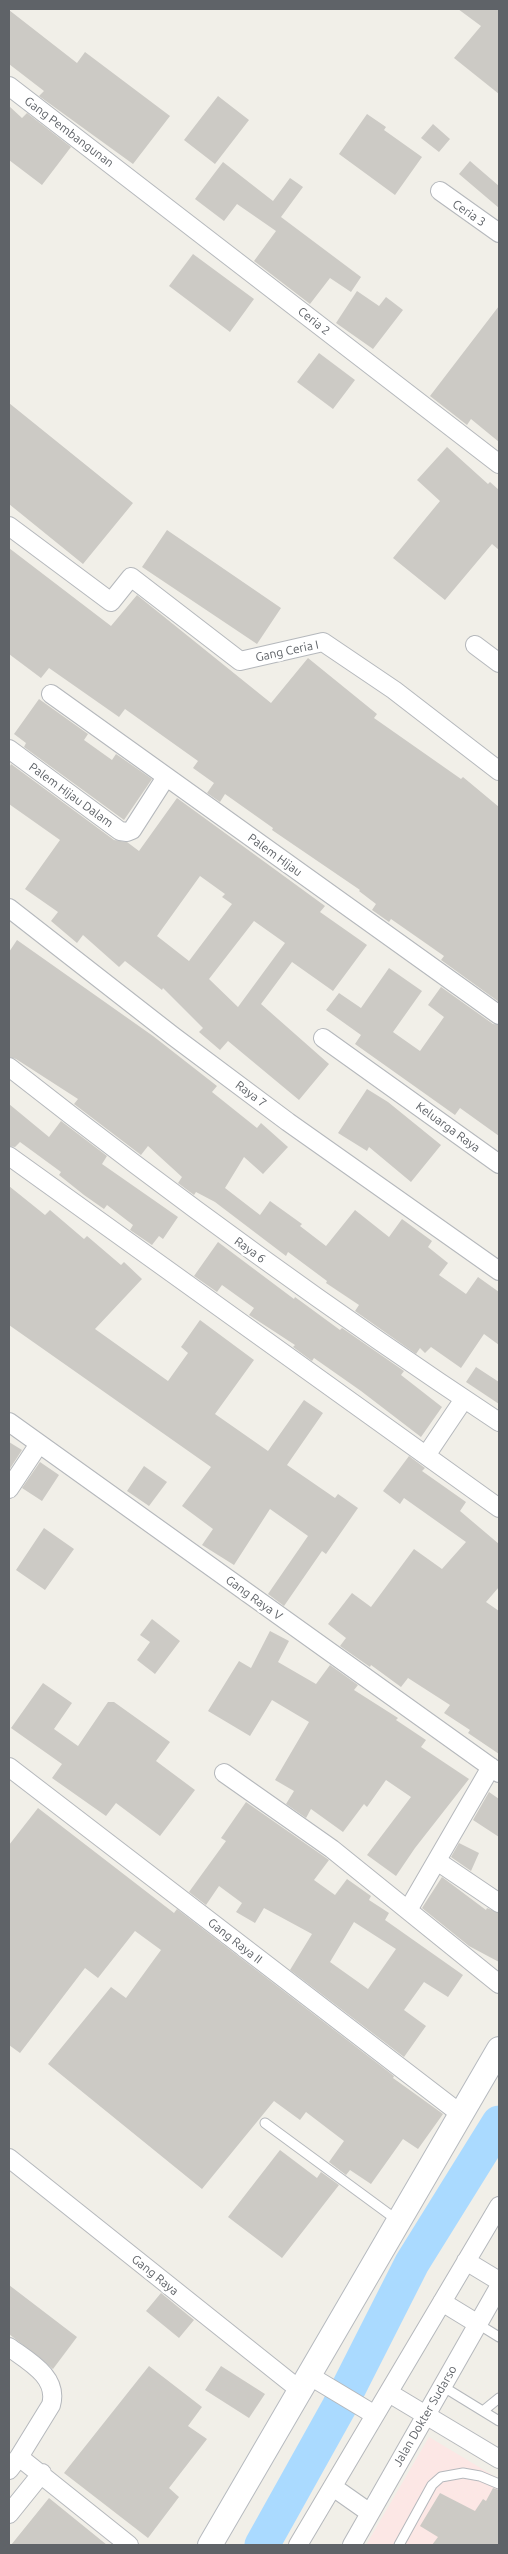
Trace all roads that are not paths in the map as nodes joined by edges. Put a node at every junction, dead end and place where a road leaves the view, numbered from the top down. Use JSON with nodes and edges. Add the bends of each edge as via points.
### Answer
{"nodes":[{"id":1,"x":9,"y":86,"type":"edge"},
{"id":2,"x":130,"y":177,"type":"joint"},
{"id":3,"x":440,"y":191,"type":"dead end"},
{"id":4,"x":499,"y":233,"type":"edge"},
{"id":5,"x":499,"y":464,"type":"edge"},
{"id":6,"x":9,"y":526,"type":"edge"},
{"id":7,"x":476,"y":644,"type":"dead end"},
{"id":8,"x":499,"y":663,"type":"edge"},
{"id":9,"x":51,"y":694,"type":"dead end"},
{"id":10,"x":9,"y":749,"type":"edge"},
{"id":11,"x":499,"y":771,"type":"edge"},
{"id":12,"x":166,"y":777,"type":"junction"},
{"id":13,"x":9,"y":908,"type":"edge"},
{"id":14,"x":499,"y":1015,"type":"edge"},
{"id":15,"x":323,"y":1038,"type":"dead end"},
{"id":16,"x":9,"y":1067,"type":"edge"},
{"id":17,"x":9,"y":1156,"type":"edge"},
{"id":18,"x":499,"y":1164,"type":"edge"},
{"id":19,"x":499,"y":1271,"type":"edge"},
{"id":20,"x":464,"y":1399,"type":"junction"},
{"id":21,"x":9,"y":1422,"type":"edge"},
{"id":22,"x":499,"y":1422,"type":"edge"},
{"id":23,"x":38,"y":1444,"type":"junction"},
{"id":24,"x":427,"y":1454,"type":"junction"},
{"id":25,"x":9,"y":1489,"type":"edge"},
{"id":26,"x":499,"y":1508,"type":"edge"},
{"id":27,"x":9,"y":1767,"type":"edge"},
{"id":28,"x":495,"y":1770,"type":"edge"},
{"id":29,"x":224,"y":1773,"type":"dead end"},
{"id":30,"x":437,"y":1861,"type":"junction"},
{"id":31,"x":499,"y":1903,"type":"edge"},
{"id":32,"x":408,"y":1910,"type":"junction"},
{"id":33,"x":499,"y":1984,"type":"edge"},
{"id":34,"x":499,"y":2049,"type":"edge"},
{"id":35,"x":462,"y":2115,"type":"junction"},
{"id":36,"x":265,"y":2123,"type":"dead end"},
{"id":37,"x":9,"y":2158,"type":"edge"},
{"id":38,"x":499,"y":2206,"type":"edge"},
{"id":39,"x":400,"y":2221,"type":"junction"},
{"id":40,"x":466,"y":2261,"type":"junction"},
{"id":41,"x":499,"y":2281,"type":"edge"},
{"id":42,"x":499,"y":2286,"type":"edge"},
{"id":43,"x":442,"y":2302,"type":"junction"},
{"id":44,"x":478,"y":2324,"type":"junction"},
{"id":45,"x":499,"y":2337,"type":"edge"},
{"id":46,"x":9,"y":2347,"type":"edge"},
{"id":47,"x":314,"y":2385,"type":"junction"},
{"id":48,"x":442,"y":2386,"type":"junction"},
{"id":49,"x":388,"y":2392,"type":"junction"},
{"id":50,"x":499,"y":2398,"type":"edge"},
{"id":51,"x":483,"y":2411,"type":"junction"},
{"id":52,"x":375,"y":2416,"type":"junction"},
{"id":53,"x":425,"y":2416,"type":"junction"},
{"id":54,"x":499,"y":2421,"type":"edge"},
{"id":55,"x":499,"y":2459,"type":"edge"},
{"id":56,"x":14,"y":2463,"type":"edge"},
{"id":57,"x":42,"y":2473,"type":"junction"},
{"id":58,"x":499,"y":2484,"type":"edge"},
{"id":59,"x":332,"y":2487,"type":"junction"},
{"id":60,"x":370,"y":2513,"type":"junction"},
{"id":61,"x":9,"y":2514,"type":"edge"},
{"id":62,"x":129,"y":2545,"type":"edge"},
{"id":63,"x":210,"y":2545,"type":"edge"},
{"id":64,"x":298,"y":2545,"type":"edge"},
{"id":65,"x":352,"y":2545,"type":"edge"},
{"id":66,"x":399,"y":2545,"type":"edge"}],
"edges":[{"from":1,"to":2,"type":"street","name":"Gang Pembangunan"},
{"from":2,"to":5,"type":"street","name":"Ceria 2"},
{"from":3,"to":4,"type":"street","name":"Ceria 3"},
{"from":6,"to":11,"type":"street","name":"Gang Ceria I","via":[[111,602],[131,577],[240,661],[323,642],[394,690]]},
{"from":7,"to":8,"type":"street"},
{"from":9,"to":12,"type":"street","name":"Palem Hijau"},
{"from":10,"to":12,"type":"street","name":"Palem Hijau Dalam","via":[[120,831],[132,830]]},
{"from":12,"to":14,"type":"street","name":"Palem Hijau"},
{"from":13,"to":19,"type":"street","name":"Raya 7","via":[[280,1116]]},
{"from":15,"to":18,"type":"street","name":"Keluarga Raya"},
{"from":16,"to":20,"type":"street","name":"Raya 6","via":[[203,1217]]},
{"from":17,"to":24,"type":"street"},
{"from":20,"to":22,"type":"street","name":"Raya 6"},
{"from":20,"to":24,"type":"street"},
{"from":21,"to":23,"type":"street","name":"Gang Raya V"},
{"from":23,"to":25,"type":"street"},
{"from":23,"to":28,"type":"street","name":"Gang Raya V"},
{"from":24,"to":26,"type":"street"},
{"from":27,"to":35,"type":"street","name":"Gang Raya II"},
{"from":28,"to":30,"type":"street"},
{"from":29,"to":32,"type":"street","via":[[332,1849]]},
{"from":30,"to":31,"type":"street"},
{"from":30,"to":32,"type":"street"},
{"from":32,"to":33,"type":"street"},
{"from":34,"to":35,"type":"street"},
{"from":35,"to":39,"type":"street"},
{"from":36,"to":39,"type":"lane"},
{"from":37,"to":47,"type":"street","name":"Gang Raya"},
{"from":38,"to":40,"type":"street"},
{"from":39,"to":47,"type":"street"},
{"from":40,"to":41,"type":"street"},
{"from":40,"to":43,"type":"street"},
{"from":42,"to":44,"type":"street","name":"Jalan Dokter Sudarso"},
{"from":43,"to":44,"type":"street"},
{"from":43,"to":49,"type":"street"},
{"from":44,"to":45,"type":"lane"},
{"from":44,"to":48,"type":"street","name":"Jalan Dokter Sudarso"},
{"from":46,"to":56,"type":"street","via":[[41,2370],[52,2384],[54,2396]]},
{"from":47,"to":52,"type":"street","name":"Gang Raya"},
{"from":47,"to":63,"type":"street"},
{"from":48,"to":51,"type":"lane"},
{"from":48,"to":53,"type":"street","name":"Jalan Dokter Sudarso"},
{"from":49,"to":52,"type":"street"},
{"from":49,"to":53,"type":"street"},
{"from":50,"to":51,"type":"lane"},
{"from":51,"to":54,"type":"lane"},
{"from":52,"to":59,"type":"street"},
{"from":53,"to":55,"type":"street"},
{"from":53,"to":60,"type":"street","name":"Jalan Dokter Sudarso"},
{"from":56,"to":57,"type":"street"},
{"from":57,"to":61,"type":"street"},
{"from":57,"to":62,"type":"street"},
{"from":58,"to":66,"type":"lane","via":[[463,2473],[441,2477],[432,2485]]},
{"from":59,"to":60,"type":"street"},
{"from":59,"to":64,"type":"street"},
{"from":60,"to":65,"type":"street","name":"Jalan Dokter Sudarso"}]}
